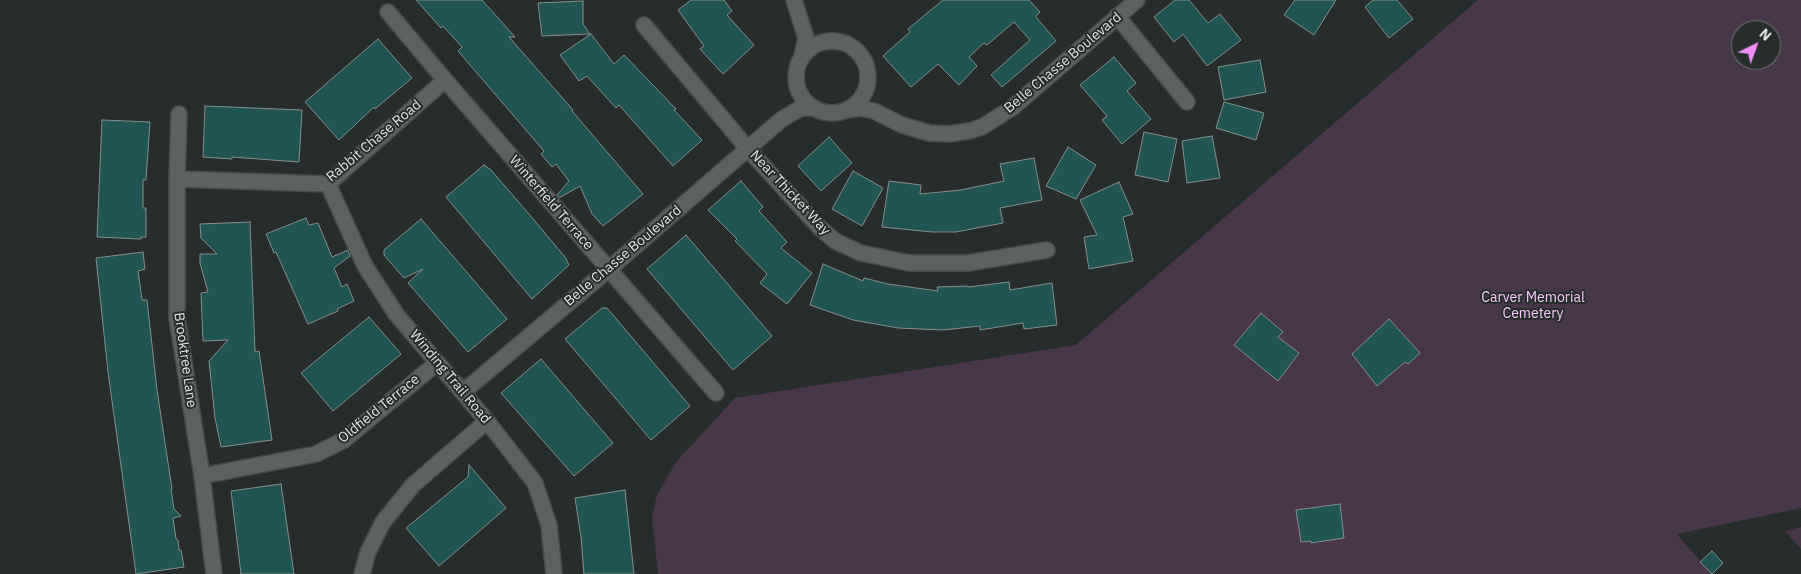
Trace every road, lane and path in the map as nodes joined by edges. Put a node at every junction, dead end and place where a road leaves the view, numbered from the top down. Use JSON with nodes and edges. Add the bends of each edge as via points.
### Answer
{"nodes":[{"id":1,"x":794,"y":0,"type":"edge"},
{"id":2,"x":1137,"y":0,"type":"edge"},
{"id":3,"x":388,"y":12,"type":"dead end"},
{"id":4,"x":1117,"y":16,"type":"junction"},
{"id":5,"x":644,"y":25,"type":"dead end"},
{"id":6,"x":804,"y":30,"type":"junction"},
{"id":7,"x":827,"y":42,"type":"junction"},
{"id":8,"x":802,"y":56,"type":"junction"},
{"id":9,"x":445,"y":80,"type":"junction"},
{"id":10,"x":798,"y":87,"type":"junction"},
{"id":11,"x":866,"y":89,"type":"junction"},
{"id":12,"x":1187,"y":102,"type":"dead end"},
{"id":13,"x":814,"y":108,"type":"junction"},
{"id":14,"x":846,"y":110,"type":"junction"},
{"id":15,"x":874,"y":111,"type":"junction"},
{"id":16,"x":179,"y":114,"type":"dead end"},
{"id":17,"x":782,"y":119,"type":"junction"},
{"id":18,"x":748,"y":149,"type":"junction"},
{"id":19,"x":177,"y":179,"type":"junction"},
{"id":20,"x":328,"y":184,"type":"junction"},
{"id":21,"x":1047,"y":250,"type":"dead end"},
{"id":22,"x":609,"y":269,"type":"junction"},
{"id":23,"x":437,"y":363,"type":"junction"},
{"id":24,"x":463,"y":392,"type":"junction"},
{"id":25,"x":716,"y":392,"type":"dead end"},
{"id":26,"x":487,"y":421,"type":"junction"},
{"id":27,"x":202,"y":476,"type":"junction"},
{"id":28,"x":214,"y":574,"type":"edge"},
{"id":29,"x":362,"y":574,"type":"edge"},
{"id":30,"x":554,"y":574,"type":"edge"}],
"edges":[{"from":1,"to":6,"type":"street","name":"Belle Chasse Boulevard"},
{"from":2,"to":4,"type":"street","name":"Belle Chasse Boulevard"},
{"from":3,"to":9,"type":"street","name":"Winterfield Terrace"},
{"from":4,"to":12,"type":"street"},
{"from":4,"to":15,"type":"street","name":"Belle Chasse Boulevard","via":[[1012,108],[982,127],[949,134],[929,133],[902,125]]},
{"from":5,"to":18,"type":"street","name":"Near Thicket Way"},
{"from":6,"to":7,"type":"street"},
{"from":6,"to":8,"type":"street","name":"Belle Chasse Boulevard","via":[[806,38]]},
{"from":7,"to":8,"type":"street","via":[[814,46]]},
{"from":7,"to":11,"type":"street","via":[[843,43],[862,58],[868,74]]},
{"from":8,"to":10,"type":"street","name":"Belle Chasse Boulevard","via":[[796,72]]},
{"from":9,"to":20,"type":"street","name":"Rabbit Chase Road"},
{"from":9,"to":22,"type":"street","name":"Winterfield Terrace"},
{"from":10,"to":13,"type":"street","via":[[805,101]]},
{"from":10,"to":17,"type":"street","name":"Belle Chasse Boulevard","via":[[792,105]]},
{"from":11,"to":14,"type":"street","via":[[856,104]]},
{"from":11,"to":15,"type":"street"},
{"from":13,"to":14,"type":"street","name":"Belle Chasse Boulevard","via":[[824,112]]},
{"from":13,"to":17,"type":"street","name":"Belle Chasse Boulevard","via":[[802,108]]},
{"from":14,"to":15,"type":"street","name":"Belle Chasse Boulevard"},
{"from":16,"to":19,"type":"street","name":"Brooktree Lane"},
{"from":17,"to":18,"type":"street","name":"Belle Chasse Boulevard"},
{"from":18,"to":21,"type":"street","name":"Near Thicket Way","via":[[820,228],[835,241],[861,253],[909,264],[968,263]]},
{"from":18,"to":22,"type":"street","name":"Belle Chasse Boulevard"},
{"from":19,"to":20,"type":"street","name":"Rabbit Chase Road"},
{"from":19,"to":27,"type":"street","name":"Brooktree Lane","via":[[177,318]]},
{"from":20,"to":23,"type":"street","name":"Winding Trail Road","via":[[365,266],[396,314]]},
{"from":22,"to":24,"type":"street","name":"Belle Chasse Boulevard"},
{"from":22,"to":25,"type":"street","name":"Winterfield Terrace"},
{"from":23,"to":24,"type":"street","name":"Winding Trail Road"},
{"from":23,"to":27,"type":"street","name":"Oldfield Terrace","via":[[344,440],[316,454]]},
{"from":24,"to":26,"type":"street","name":"Winding Trail Road"},
{"from":26,"to":29,"type":"street","via":[[413,485],[383,522],[368,552]]},
{"from":26,"to":30,"type":"street","name":"Winding Trail Road","via":[[536,483],[549,525]]},
{"from":27,"to":28,"type":"street","name":"Brooktree Lane"}]}
